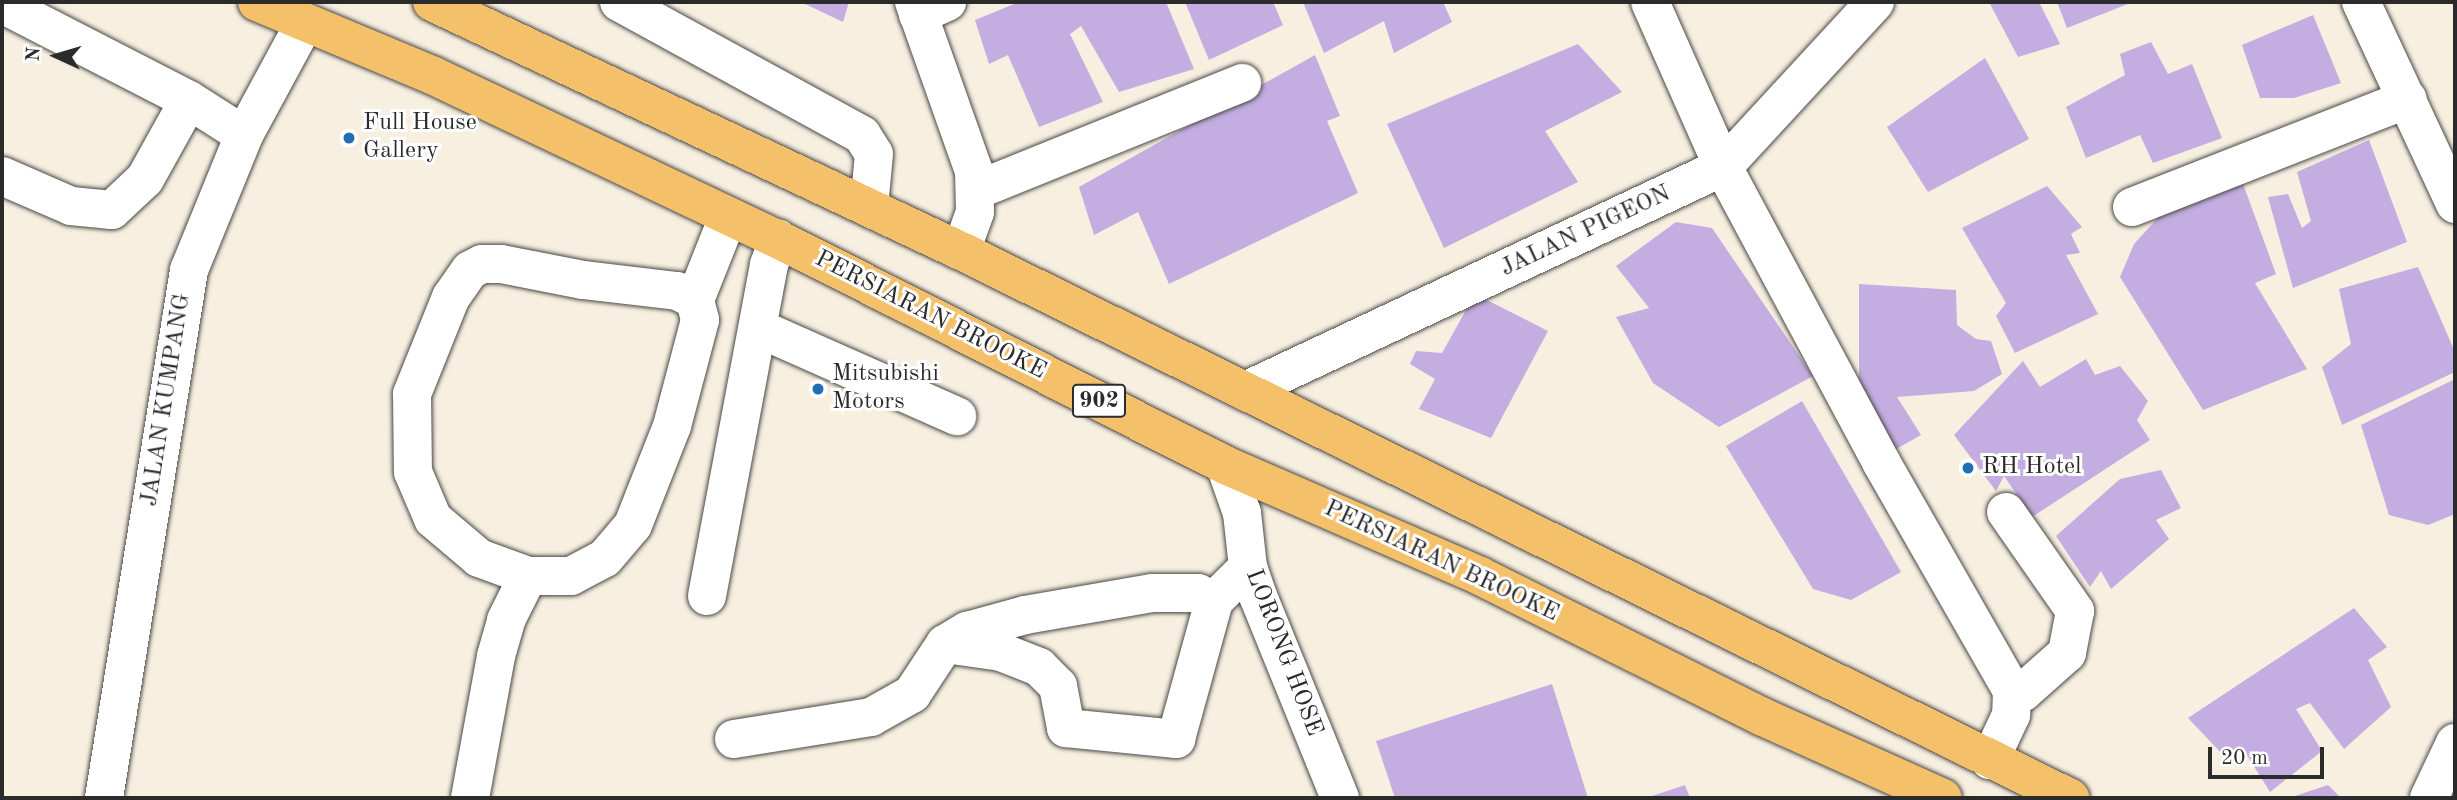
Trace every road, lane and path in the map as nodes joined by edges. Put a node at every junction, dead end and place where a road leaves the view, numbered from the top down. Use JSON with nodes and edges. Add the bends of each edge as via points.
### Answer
{"nodes":[{"id":1,"x":257,"y":2,"type":"edge"},
{"id":2,"x":432,"y":2,"type":"edge"},
{"id":3,"x":619,"y":2,"type":"edge"},
{"id":4,"x":1650,"y":2,"type":"edge"},
{"id":5,"x":1875,"y":2,"type":"edge"},
{"id":6,"x":2361,"y":2,"type":"edge"},
{"id":7,"x":2,"y":4,"type":"edge"},
{"id":8,"x":927,"y":6,"type":"edge"},
{"id":9,"x":483,"y":13,"type":"edge"},
{"id":10,"x":304,"y":24,"type":"junction"},
{"id":11,"x":1242,"y":83,"type":"dead end"},
{"id":12,"x":2408,"y":99,"type":"junction"},
{"id":13,"x":189,"y":100,"type":"junction"},
{"id":14,"x":244,"y":135,"type":"junction"},
{"id":15,"x":1723,"y":167,"type":"junction"},
{"id":16,"x":2,"y":176,"type":"edge"},
{"id":17,"x":977,"y":190,"type":"junction"},
{"id":18,"x":2455,"y":204,"type":"edge"},
{"id":19,"x":869,"y":207,"type":"junction"},
{"id":20,"x":2132,"y":207,"type":"dead end"},
{"id":21,"x":728,"y":217,"type":"junction"},
{"id":22,"x":778,"y":239,"type":"junction"},
{"id":23,"x":961,"y":251,"type":"junction"},
{"id":24,"x":695,"y":300,"type":"junction"},
{"id":25,"x":758,"y":328,"type":"junction"},
{"id":26,"x":1245,"y":391,"type":"junction"},
{"id":27,"x":957,"y":416,"type":"dead end"},
{"id":28,"x":1225,"y":465,"type":"junction"},
{"id":29,"x":2006,"y":512,"type":"dead end"},
{"id":30,"x":1248,"y":566,"type":"junction"},
{"id":31,"x":528,"y":576,"type":"junction"},
{"id":32,"x":706,"y":596,"type":"dead end"},
{"id":33,"x":1214,"y":601,"type":"junction"},
{"id":34,"x":945,"y":644,"type":"junction"},
{"id":35,"x":2012,"y":691,"type":"junction"},
{"id":36,"x":734,"y":739,"type":"dead end"},
{"id":37,"x":2454,"y":750,"type":"edge"},
{"id":38,"x":1990,"y":760,"type":"junction"},
{"id":39,"x":104,"y":798,"type":"edge"},
{"id":40,"x":470,"y":798,"type":"edge"},
{"id":41,"x":1340,"y":798,"type":"edge"},
{"id":42,"x":1943,"y":798,"type":"edge"},
{"id":43,"x":2070,"y":798,"type":"edge"},
{"id":44,"x":2429,"y":798,"type":"edge"}],
"edges":[{"from":1,"to":10,"type":"main road","name":"PERSIARAN BROOKE","number":"902"},
{"from":2,"to":9,"type":"main road"},
{"from":3,"to":19,"type":"street","via":[[862,135],[874,154]]},
{"from":4,"to":15,"type":"street"},
{"from":5,"to":15,"type":"street","name":"JALAN PIGEON"},
{"from":6,"to":12,"type":"street"},
{"from":7,"to":13,"type":"street"},
{"from":8,"to":17,"type":"street"},
{"from":9,"to":19,"type":"main road"},
{"from":10,"to":14,"type":"street","name":"JALAN KUMPANG"},
{"from":10,"to":21,"type":"main road","name":"PERSIARAN BROOKE","number":"902","via":[[434,76]]},
{"from":11,"to":17,"type":"street"},
{"from":12,"to":18,"type":"street"},
{"from":12,"to":20,"type":"street"},
{"from":13,"to":14,"type":"street"},
{"from":13,"to":16,"type":"street","via":[[145,179],[112,211],[71,206]]},
{"from":14,"to":39,"type":"street","name":"JALAN KUMPANG","via":[[201,234],[184,295]]},
{"from":15,"to":26,"type":"street","name":"JALAN PIGEON"},
{"from":15,"to":35,"type":"street","via":[[1881,463]]},
{"from":17,"to":23,"type":"street"},
{"from":19,"to":23,"type":"main road"},
{"from":21,"to":22,"type":"main road","name":"PERSIARAN BROOKE","number":"902"},
{"from":21,"to":24,"type":"street"},
{"from":22,"to":25,"type":"street"},
{"from":22,"to":28,"type":"main road","name":"PERSIARAN BROOKE","number":"902"},
{"from":23,"to":26,"type":"main road"},
{"from":24,"to":31,"type":"street","via":[[700,320],[693,356],[633,525],[605,558],[571,576]]},
{"from":24,"to":31,"type":"street","via":[[677,291],[501,264],[482,264],[462,278],[412,394],[413,472],[433,519],[479,558]]},
{"from":25,"to":27,"type":"street"},
{"from":25,"to":32,"type":"street"},
{"from":26,"to":38,"type":"main road"},
{"from":28,"to":30,"type":"street","name":"LORONG HOSE","via":[[1242,513]]},
{"from":28,"to":42,"type":"main road","name":"PERSIARAN BROOKE","number":"902","via":[[1480,576],[1763,717]]},
{"from":29,"to":35,"type":"street","via":[[2075,611],[2067,653],[2023,692]]},
{"from":30,"to":33,"type":"street"},
{"from":30,"to":41,"type":"street","name":"LORONG HOSE"},
{"from":31,"to":40,"type":"street","via":[[506,620],[496,656]]},
{"from":33,"to":34,"type":"street","via":[[1198,593],[1152,593],[1025,615],[967,631]]},
{"from":33,"to":34,"type":"street","via":[[1176,739],[1066,728],[1058,686],[1039,667],[1001,652]]},
{"from":34,"to":36,"type":"street","via":[[912,695],[871,717]]},
{"from":35,"to":38,"type":"street","via":[[2011,715]]},
{"from":37,"to":44,"type":"street"},
{"from":38,"to":43,"type":"main road"}]}
